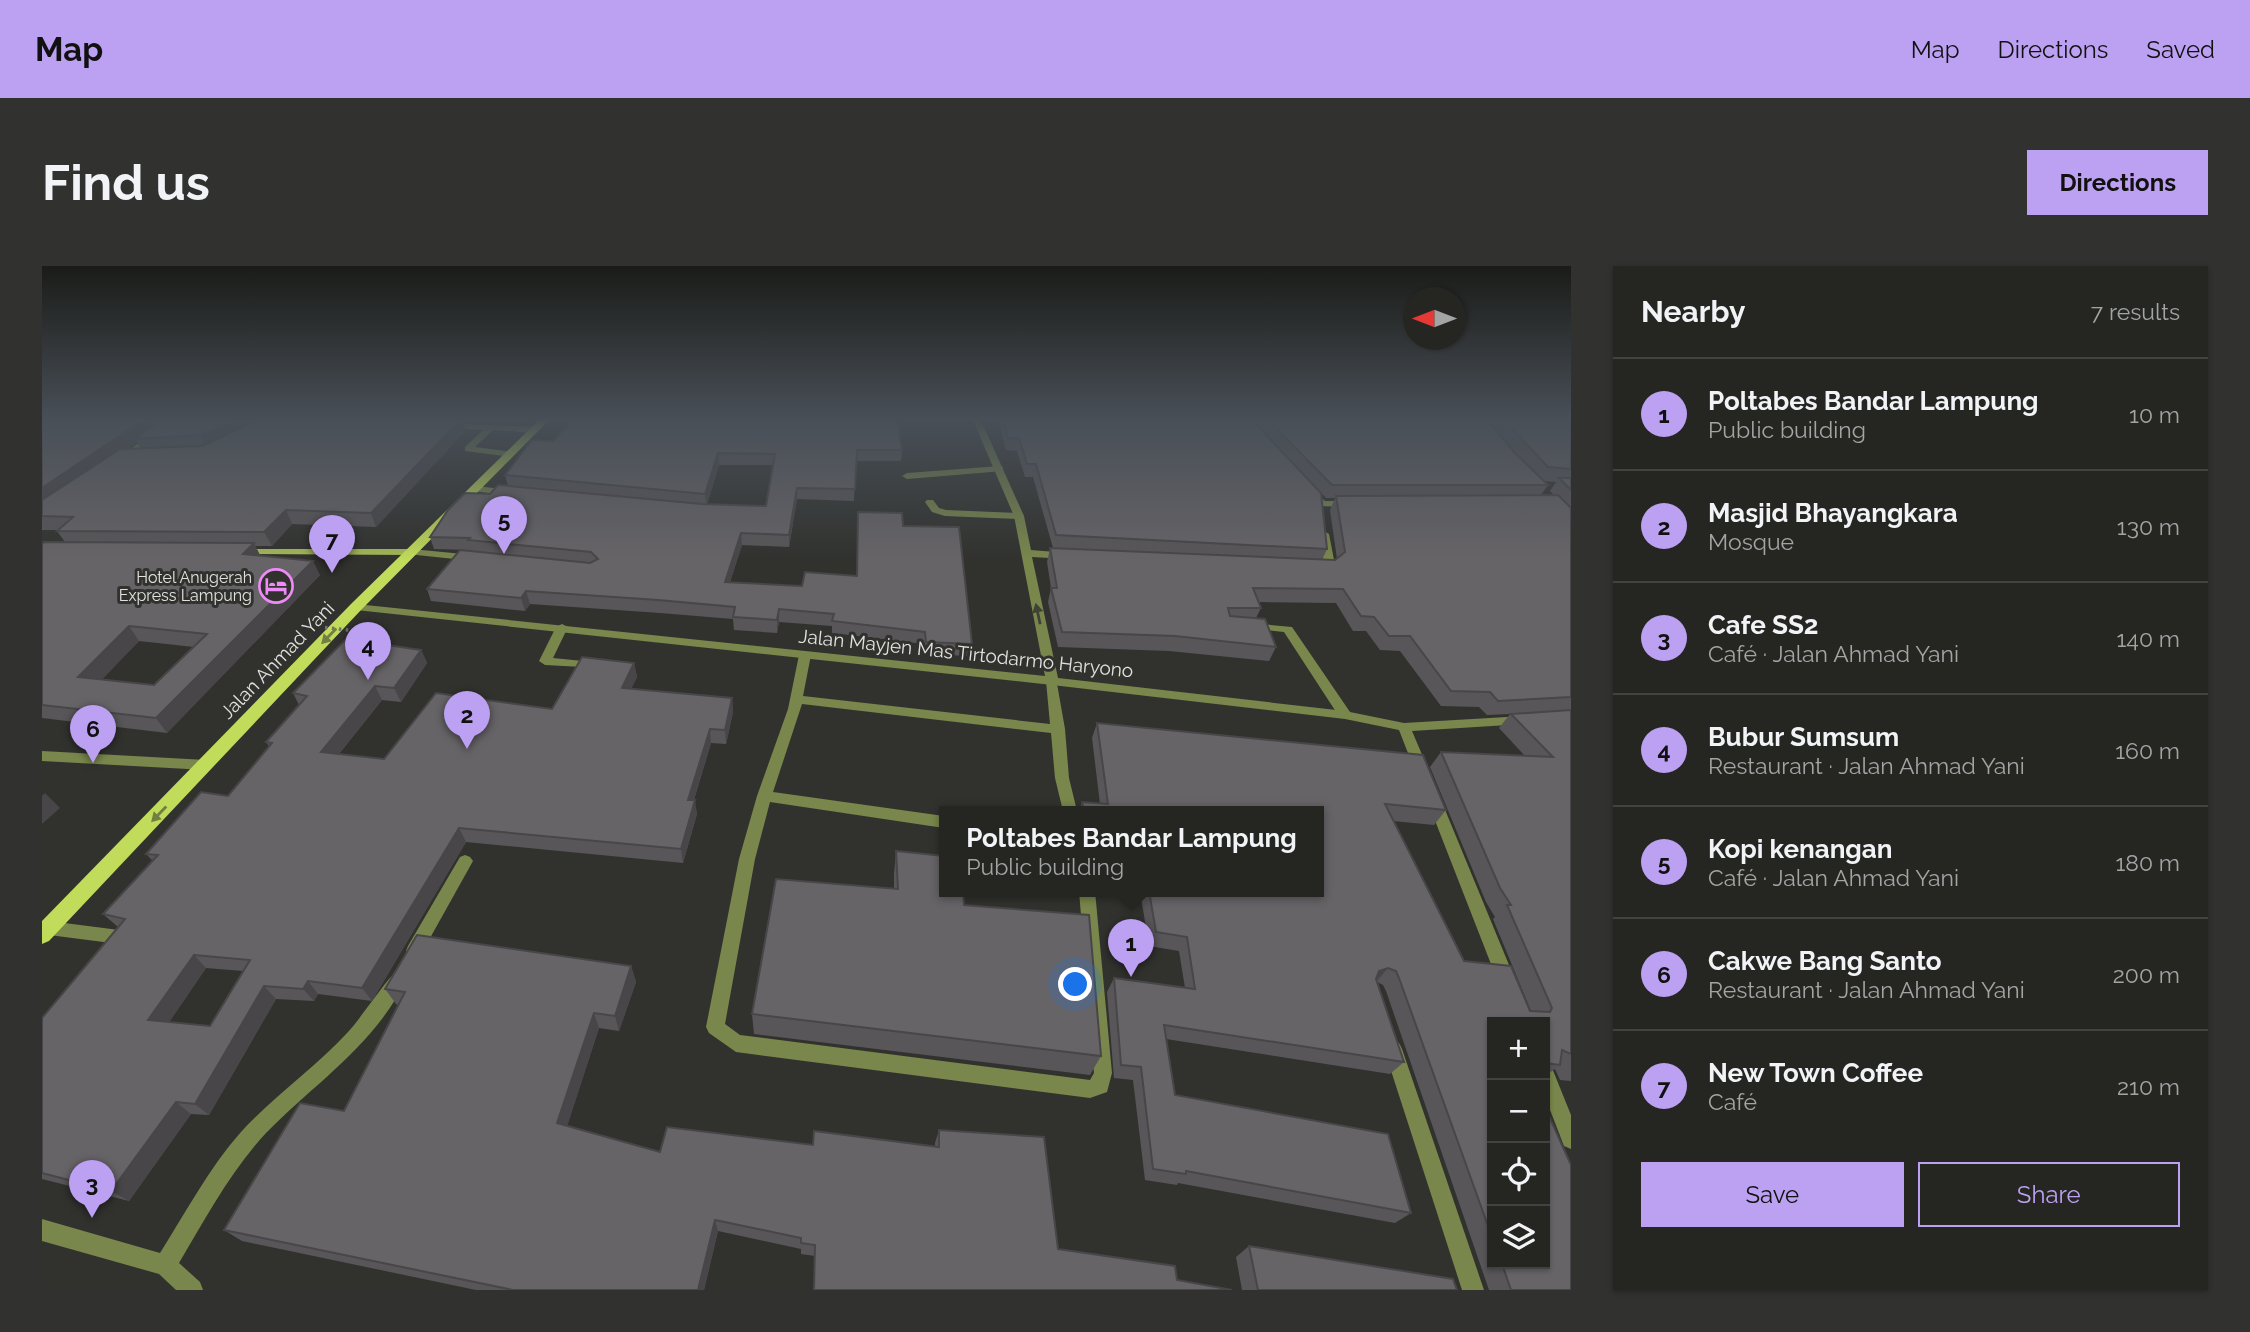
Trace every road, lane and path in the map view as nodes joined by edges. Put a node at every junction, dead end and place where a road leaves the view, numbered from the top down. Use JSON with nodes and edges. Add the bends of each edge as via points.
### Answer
{"nodes":[{"id":1,"x":500,"y":466,"type":"edge"},
{"id":2,"x":998,"y":466,"type":"edge"},
{"id":3,"x":1000,"y":469,"type":"junction"},
{"id":4,"x":908,"y":476,"type":"dead end"},
{"id":5,"x":1305,"y":487,"type":"edge"},
{"id":6,"x":477,"y":489,"type":"junction"},
{"id":7,"x":517,"y":493,"type":"edge"},
{"id":8,"x":930,"y":502,"type":"dead end"},
{"id":9,"x":1322,"y":504,"type":"junction"},
{"id":10,"x":1362,"y":504,"type":"edge"},
{"id":11,"x":1019,"y":516,"type":"junction"},
{"id":12,"x":222,"y":552,"type":"edge"},
{"id":13,"x":411,"y":552,"type":"junction"},
{"id":14,"x":1025,"y":553,"type":"junction"},
{"id":15,"x":1086,"y":557,"type":"edge"},
{"id":16,"x":489,"y":560,"type":"edge"},
{"id":17,"x":1306,"y":570,"type":"edge"},
{"id":18,"x":356,"y":607,"type":"junction"},
{"id":19,"x":311,"y":626,"type":"dead end"},
{"id":20,"x":1241,"y":626,"type":"edge"},
{"id":21,"x":562,"y":627,"type":"junction"},
{"id":22,"x":366,"y":632,"type":"dead end"},
{"id":23,"x":805,"y":655,"type":"junction"},
{"id":24,"x":579,"y":664,"type":"edge"},
{"id":25,"x":1052,"y":681,"type":"junction"},
{"id":26,"x":799,"y":700,"type":"junction"},
{"id":27,"x":1345,"y":715,"type":"junction"},
{"id":28,"x":1543,"y":719,"type":"edge"},
{"id":29,"x":1404,"y":727,"type":"junction"},
{"id":30,"x":1058,"y":729,"type":"junction"},
{"id":31,"x":42,"y":756,"type":"edge"},
{"id":32,"x":206,"y":765,"type":"junction"},
{"id":33,"x":764,"y":796,"type":"junction"},
{"id":34,"x":1069,"y":806,"type":"edge"},
{"id":35,"x":939,"y":821,"type":"edge"},
{"id":36,"x":465,"y":861,"type":"dead end"},
{"id":37,"x":1088,"y":897,"type":"edge"},
{"id":38,"x":45,"y":932,"type":"edge"},
{"id":39,"x":102,"y":957,"type":"edge"},
{"id":40,"x":1513,"y":997,"type":"edge"},
{"id":41,"x":1387,"y":1031,"type":"edge"},
{"id":42,"x":1547,"y":1080,"type":"edge"},
{"id":43,"x":1571,"y":1139,"type":"edge"},
{"id":44,"x":42,"y":1230,"type":"edge"},
{"id":45,"x":165,"y":1265,"type":"junction"},
{"id":46,"x":192,"y":1290,"type":"edge"},
{"id":47,"x":1473,"y":1290,"type":"edge"}],
"edges":[{"from":1,"to":6,"type":"main road","name":"Jalan Ahmad Yani"},
{"from":2,"to":3,"type":"street"},
{"from":3,"to":4,"type":"street"},
{"from":3,"to":11,"type":"street"},
{"from":5,"to":9,"type":"street"},
{"from":6,"to":7,"type":"street"},
{"from":6,"to":13,"type":"main road","name":"Jalan Ahmad Yani"},
{"from":8,"to":11,"type":"street","via":[[945,513]]},
{"from":9,"to":10,"type":"street"},
{"from":9,"to":17,"type":"street","via":[[1330,565]]},
{"from":11,"to":14,"type":"street"},
{"from":12,"to":13,"type":"street"},
{"from":13,"to":16,"type":"street"},
{"from":13,"to":18,"type":"main road","name":"Jalan Ahmad Yani"},
{"from":14,"to":15,"type":"street"},
{"from":25,"to":14,"type":"street","one_way":true},
{"from":18,"to":21,"type":"street","name":"Jalan Mayjen Mas Tirtodarmo Haryono"},
{"from":18,"to":32,"type":"main road","name":"Jalan Ahmad Yani","one_way":true},
{"from":19,"to":22,"type":"path","bridge":true},
{"from":20,"to":27,"type":"street","via":[[1288,629]]},
{"from":21,"to":23,"type":"street","name":"Jalan Mayjen Mas Tirtodarmo Haryono"},
{"from":21,"to":24,"type":"street","via":[[545,662]]},
{"from":23,"to":25,"type":"street","name":"Jalan Mayjen Mas Tirtodarmo Haryono"},
{"from":23,"to":26,"type":"street"},
{"from":25,"to":27,"type":"street","name":"Jalan Mayjen Mas Tirtodarmo Haryono"},
{"from":25,"to":30,"type":"street"},
{"from":26,"to":30,"type":"street"},
{"from":26,"to":33,"type":"street"},
{"from":27,"to":29,"type":"street","name":"Jalan Mayjen Mas Tirtodarmo Haryono"},
{"from":28,"to":29,"type":"street","name":"Jalan Mayjen Mas Tirtodarmo Haryono"},
{"from":29,"to":40,"type":"street"},
{"from":30,"to":34,"type":"street"},
{"from":31,"to":32,"type":"street"},
{"from":32,"to":38,"type":"main road","name":"Jalan Ahmad Yani","one_way":true},
{"from":33,"to":35,"type":"street"},
{"from":33,"to":37,"type":"street","via":[[747,859],[715,1027],[736,1043],[1090,1089],[1100,1085],[1103,1073]]},
{"from":36,"to":45,"type":"street","via":[[383,1004],[337,1059],[261,1125],[226,1167]]},
{"from":38,"to":39,"type":"street","via":[[120,937]]},
{"from":41,"to":47,"type":"street"},
{"from":42,"to":43,"type":"street"},
{"from":44,"to":45,"type":"street"},
{"from":45,"to":46,"type":"street"}]}
